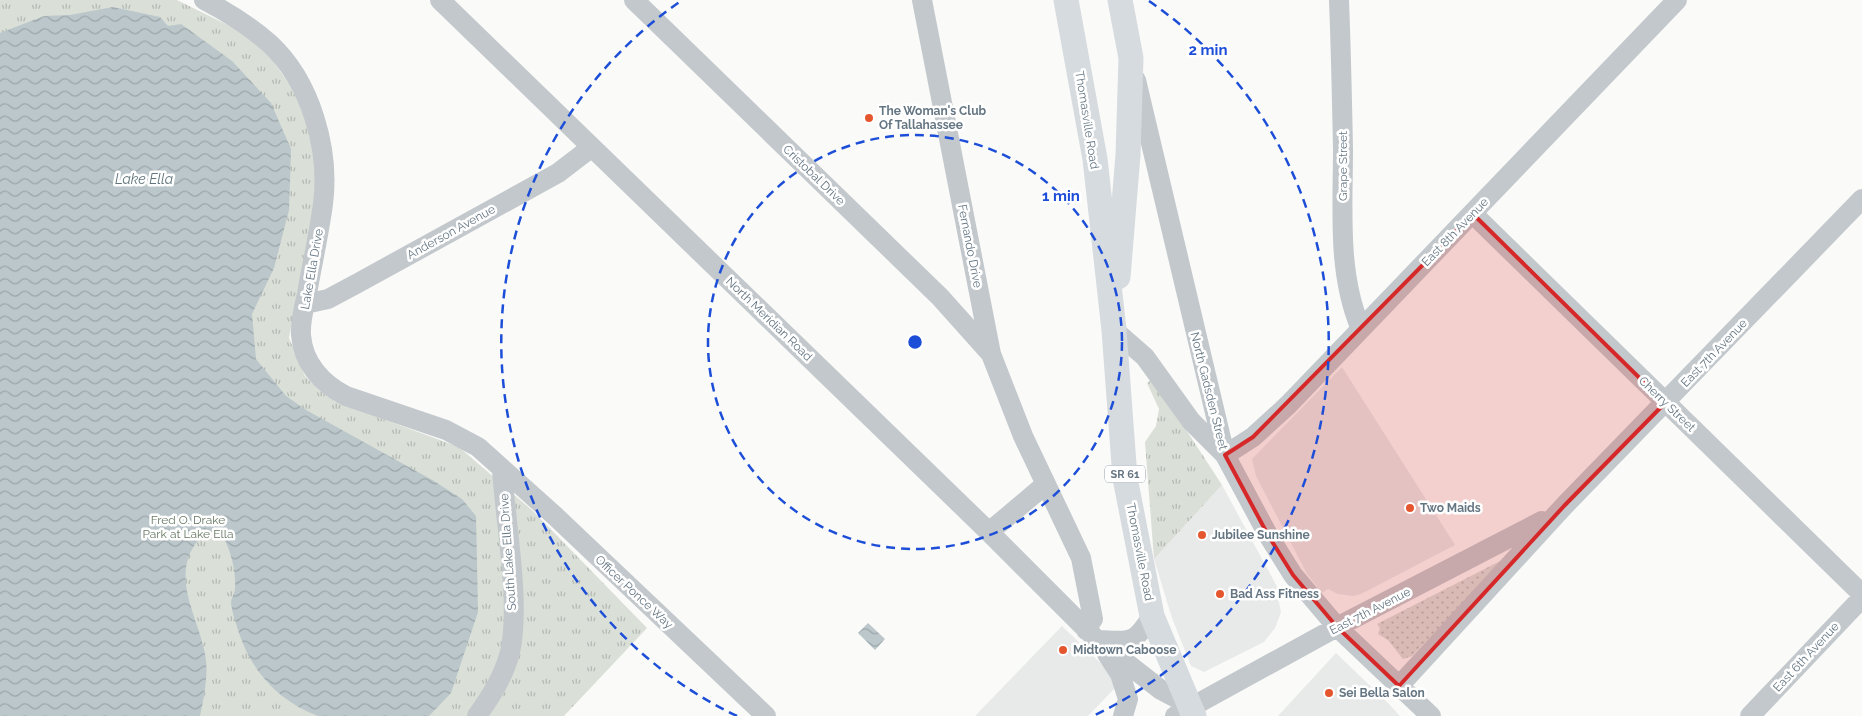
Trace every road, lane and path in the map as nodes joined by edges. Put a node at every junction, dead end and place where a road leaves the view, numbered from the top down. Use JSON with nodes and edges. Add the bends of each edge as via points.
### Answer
{"nodes":[{"id":1,"x":204,"y":0,"type":"edge"},
{"id":2,"x":440,"y":0,"type":"edge"},
{"id":3,"x":634,"y":0,"type":"edge"},
{"id":4,"x":922,"y":0,"type":"edge"},
{"id":5,"x":1066,"y":0,"type":"edge"},
{"id":6,"x":1120,"y":0,"type":"edge"},
{"id":7,"x":1339,"y":0,"type":"edge"},
{"id":8,"x":1677,"y":0,"type":"edge"},
{"id":9,"x":1131,"y":58,"type":"junction"},
{"id":10,"x":592,"y":147,"type":"junction"},
{"id":11,"x":1862,"y":199,"type":"edge"},
{"id":12,"x":1473,"y":214,"type":"junction"},
{"id":13,"x":305,"y":304,"type":"junction"},
{"id":14,"x":1361,"y":329,"type":"junction"},
{"id":15,"x":1114,"y":330,"type":"junction"},
{"id":16,"x":991,"y":354,"type":"junction"},
{"id":17,"x":1666,"y":403,"type":"junction"},
{"id":18,"x":1225,"y":455,"type":"junction"},
{"id":19,"x":502,"y":469,"type":"junction"},
{"id":20,"x":1046,"y":484,"type":"junction"},
{"id":21,"x":1564,"y":506,"type":"junction"},
{"id":22,"x":989,"y":532,"type":"junction"},
{"id":23,"x":1862,"y":596,"type":"edge"},
{"id":24,"x":1152,"y":616,"type":"junction"},
{"id":25,"x":1337,"y":627,"type":"junction"},
{"id":26,"x":1092,"y":635,"type":"junction"},
{"id":27,"x":1399,"y":686,"type":"junction"},
{"id":28,"x":1190,"y":714,"type":"edge"},
{"id":29,"x":477,"y":716,"type":"edge"},
{"id":30,"x":766,"y":716,"type":"edge"},
{"id":31,"x":1123,"y":716,"type":"edge"},
{"id":32,"x":1431,"y":716,"type":"edge"},
{"id":33,"x":1750,"y":716,"type":"edge"}],
"edges":[{"from":1,"to":13,"type":"street","name":"Lake Ella Drive","via":[[249,26],[271,45],[298,81],[316,122],[325,167],[323,203]]},
{"from":2,"to":10,"type":"street","name":"North Meridian Road"},
{"from":3,"to":16,"type":"street","name":"Cristobal Drive","via":[[940,297]]},
{"from":4,"to":16,"type":"street","name":"Fernando Drive"},
{"from":5,"to":15,"type":"main road","name":"Thomasville Road","number":"SR 61","via":[[1094,159]]},
{"from":6,"to":9,"type":"main road","name":"Thomasville Road","number":"SR 61"},
{"from":7,"to":14,"type":"street","name":"Grape Street","via":[[1346,267],[1351,307]]},
{"from":8,"to":12,"type":"street","name":"East 8th Avenue"},
{"from":9,"to":15,"type":"main road","name":"Thomasville Road","number":"SR 61","via":[[1128,155]]},
{"from":9,"to":18,"type":"street","name":"North Gadsden Street"},
{"from":10,"to":13,"type":"street","name":"Anderson Avenue","via":[[558,173],[358,283],[328,299]]},
{"from":10,"to":22,"type":"street","name":"North Meridian Road"},
{"from":11,"to":17,"type":"street","name":"East 7th Avenue"},
{"from":12,"to":14,"type":"street","name":"East 8th Avenue"},
{"from":12,"to":17,"type":"street","name":"Cherry Street"},
{"from":13,"to":19,"type":"street","name":"Lake Ella Drive","via":[[301,334],[303,346],[309,362],[326,383],[346,396],[457,435],[478,447]]},
{"from":14,"to":18,"type":"street","name":"East 8th Avenue","via":[[1288,405],[1253,437]]},
{"from":15,"to":18,"type":"street","via":[[1145,357],[1192,421]]},
{"from":15,"to":24,"type":"main road","name":"Thomasville Road","number":"SR 61","via":[[1125,478]]},
{"from":16,"to":20,"type":"street","name":"Fernando Drive"},
{"from":17,"to":21,"type":"street","name":"East 7th Avenue"},
{"from":17,"to":23,"type":"street","name":"Cherry Street"},
{"from":18,"to":25,"type":"street","name":"North Gadsden Street","via":[[1293,575]]},
{"from":19,"to":29,"type":"street","name":"South Lake Ella Drive","via":[[512,592],[510,651],[493,693]]},
{"from":19,"to":30,"type":"street","name":"Officer Ponce Way"},
{"from":20,"to":22,"type":"street"},
{"from":20,"to":26,"type":"street","name":"Fernando Drive","via":[[1081,558],[1093,619]]},
{"from":21,"to":25,"type":"street","name":"East 7th Avenue","via":[[1536,525]]},
{"from":21,"to":27,"type":"street","name":"East 7th Avenue"},
{"from":22,"to":26,"type":"street","name":"North Meridian Road"},
{"from":23,"to":33,"type":"street","name":"East 6th Avenue"},
{"from":24,"to":26,"type":"street","via":[[1140,635],[1129,641]]},
{"from":24,"to":28,"type":"main road","name":"Thomasville Road","number":"SR 61"},
{"from":25,"to":27,"type":"street","name":"North Gadsden Street"},
{"from":25,"to":28,"type":"street","name":"East 7th Avenue"},
{"from":26,"to":28,"type":"street","name":"North Meridian Road"},
{"from":26,"to":31,"type":"street","name":"North Meridian Road","via":[[1120,674],[1128,700]]},
{"from":27,"to":32,"type":"street","name":"North Gadsden Street"}]}
